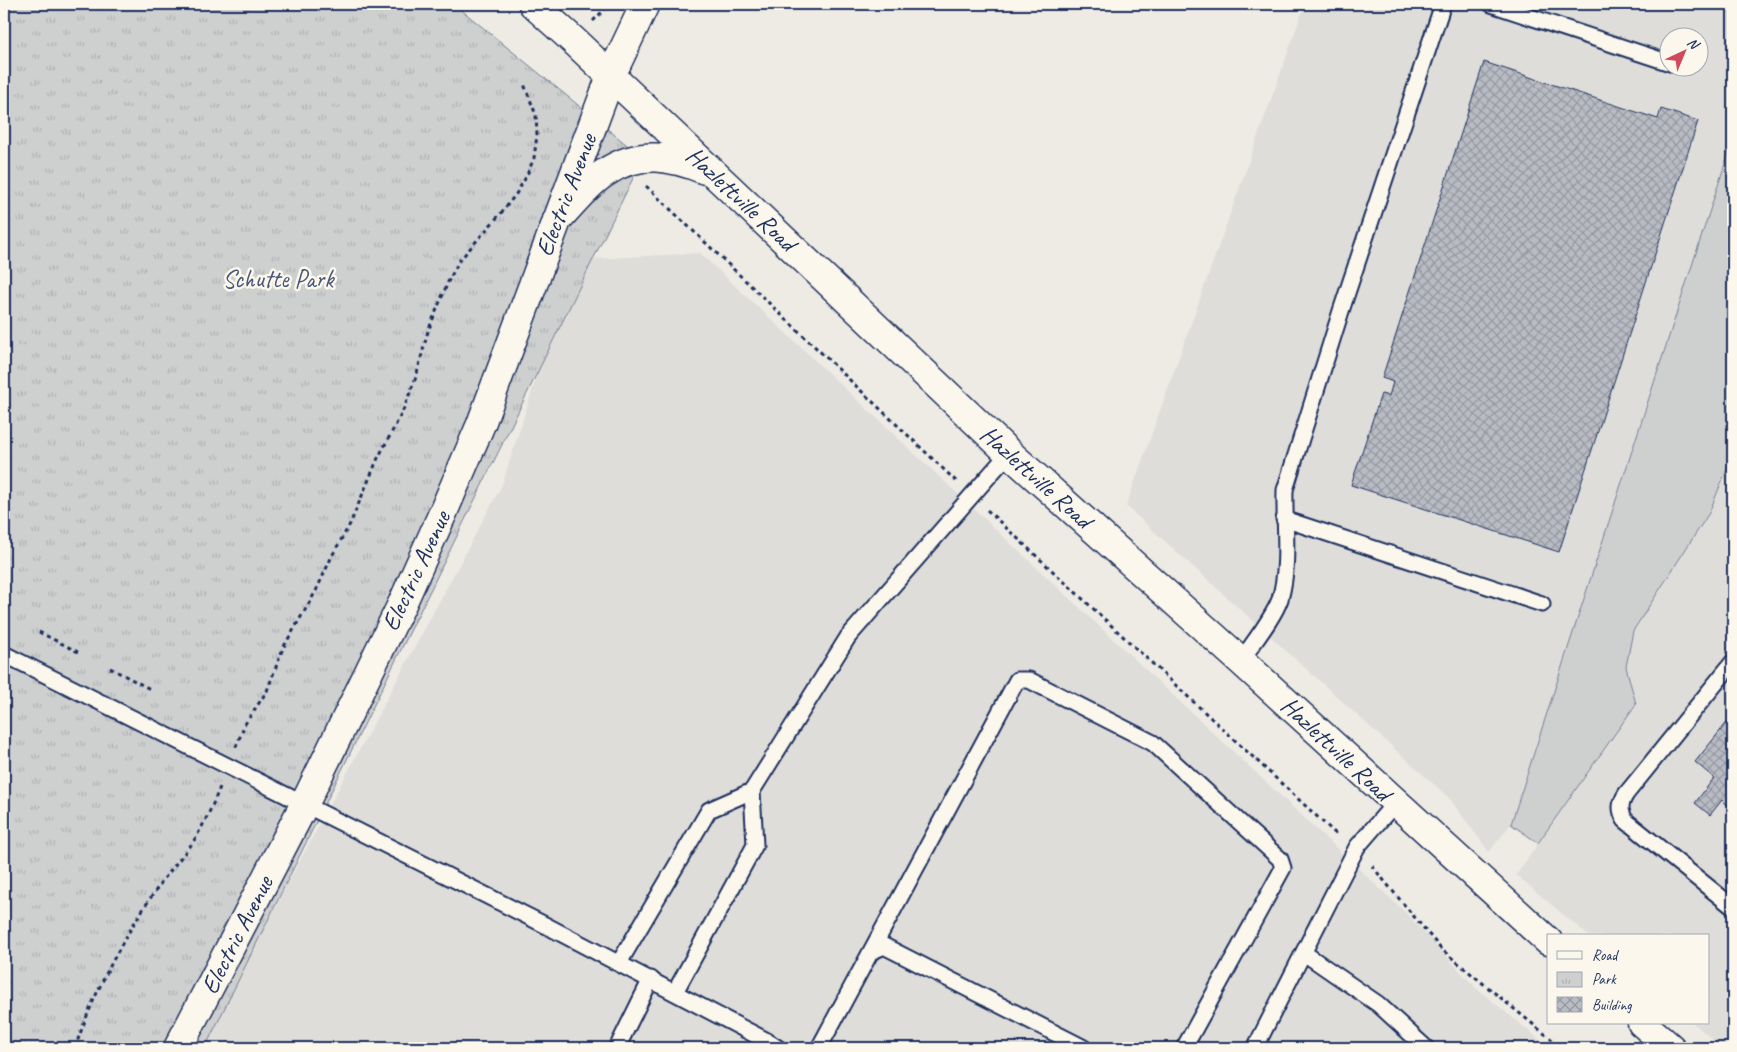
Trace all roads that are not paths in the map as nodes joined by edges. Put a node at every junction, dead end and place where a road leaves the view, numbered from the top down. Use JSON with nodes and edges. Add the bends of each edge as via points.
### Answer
{"nodes":[{"id":1,"x":533,"y":4,"type":"edge"},
{"id":2,"x":645,"y":4,"type":"edge"},
{"id":3,"x":1443,"y":4,"type":"edge"},
{"id":4,"x":1491,"y":4,"type":"edge"},
{"id":5,"x":1660,"y":60,"type":"edge"},
{"id":6,"x":611,"y":76,"type":"junction"},
{"id":7,"x":715,"y":174,"type":"junction"},
{"id":8,"x":557,"y":220,"type":"junction"},
{"id":9,"x":1009,"y":453,"type":"junction"},
{"id":10,"x":1284,"y":519,"type":"junction"},
{"id":11,"x":1542,"y":604,"type":"dead end"},
{"id":12,"x":4,"y":654,"type":"edge"},
{"id":13,"x":1240,"y":661,"type":"junction"},
{"id":14,"x":1733,"y":662,"type":"edge"},
{"id":15,"x":752,"y":791,"type":"junction"},
{"id":16,"x":1394,"y":802,"type":"junction"},
{"id":17,"x":304,"y":805,"type":"junction"},
{"id":18,"x":1733,"y":907,"type":"edge"},
{"id":19,"x":1547,"y":940,"type":"edge"},
{"id":20,"x":873,"y":951,"type":"junction"},
{"id":21,"x":1304,"y":953,"type":"junction"},
{"id":22,"x":619,"y":964,"type":"junction"},
{"id":23,"x":650,"y":979,"type":"junction"},
{"id":24,"x":676,"y":992,"type":"junction"},
{"id":25,"x":1643,"y":1024,"type":"edge"},
{"id":26,"x":178,"y":1048,"type":"edge"},
{"id":27,"x":617,"y":1048,"type":"edge"},
{"id":28,"x":778,"y":1048,"type":"edge"},
{"id":29,"x":819,"y":1048,"type":"edge"},
{"id":30,"x":1084,"y":1048,"type":"edge"},
{"id":31,"x":1184,"y":1048,"type":"edge"},
{"id":32,"x":1255,"y":1048,"type":"edge"},
{"id":33,"x":1426,"y":1048,"type":"edge"},
{"id":34,"x":1671,"y":1048,"type":"edge"}],
"edges":[{"from":1,"to":6,"type":"main road","name":"Hazlettville Road"},
{"from":2,"to":6,"type":"main road","name":"Electric Avenue"},
{"from":3,"to":10,"type":"lane","via":[[1288,481]]},
{"from":4,"to":5,"type":"lane"},
{"from":6,"to":7,"type":"main road","name":"Hazlettville Road"},
{"from":6,"to":8,"type":"main road","name":"Electric Avenue"},
{"from":7,"to":8,"type":"main road","via":[[669,158],[633,160],[598,178]]},
{"from":7,"to":9,"type":"main road","name":"Hazlettville Road"},
{"from":8,"to":17,"type":"main road","name":"Electric Avenue","via":[[442,515]]},
{"from":9,"to":13,"type":"main road","name":"Hazlettville Road"},
{"from":9,"to":15,"type":"lane","via":[[848,637]]},
{"from":10,"to":11,"type":"lane"},
{"from":10,"to":13,"type":"lane","via":[[1284,578],[1279,600]]},
{"from":12,"to":17,"type":"lane"},
{"from":13,"to":16,"type":"main road","name":"Hazlettville Road"},
{"from":14,"to":18,"type":"lane","via":[[1626,794],[1620,811],[1625,820]]},
{"from":15,"to":22,"type":"lane","via":[[710,810]]},
{"from":15,"to":24,"type":"lane","via":[[755,845]]},
{"from":16,"to":19,"type":"main road","name":"Hazlettville Road"},
{"from":16,"to":21,"type":"lane","via":[[1355,852]]},
{"from":17,"to":22,"type":"lane"},
{"from":17,"to":26,"type":"main road","name":"Electric Avenue"},
{"from":20,"to":29,"type":"lane"},
{"from":20,"to":30,"type":"lane","via":[[884,946]]},
{"from":20,"to":31,"type":"lane","via":[[1017,680],[1030,680],[1153,743],[1280,859],[1283,868]]},
{"from":21,"to":32,"type":"lane"},
{"from":21,"to":33,"type":"lane","via":[[1378,1004]]},
{"from":22,"to":23,"type":"lane"},
{"from":23,"to":24,"type":"lane"},
{"from":23,"to":27,"type":"lane"},
{"from":24,"to":28,"type":"lane"},
{"from":25,"to":34,"type":"main road"}]}
